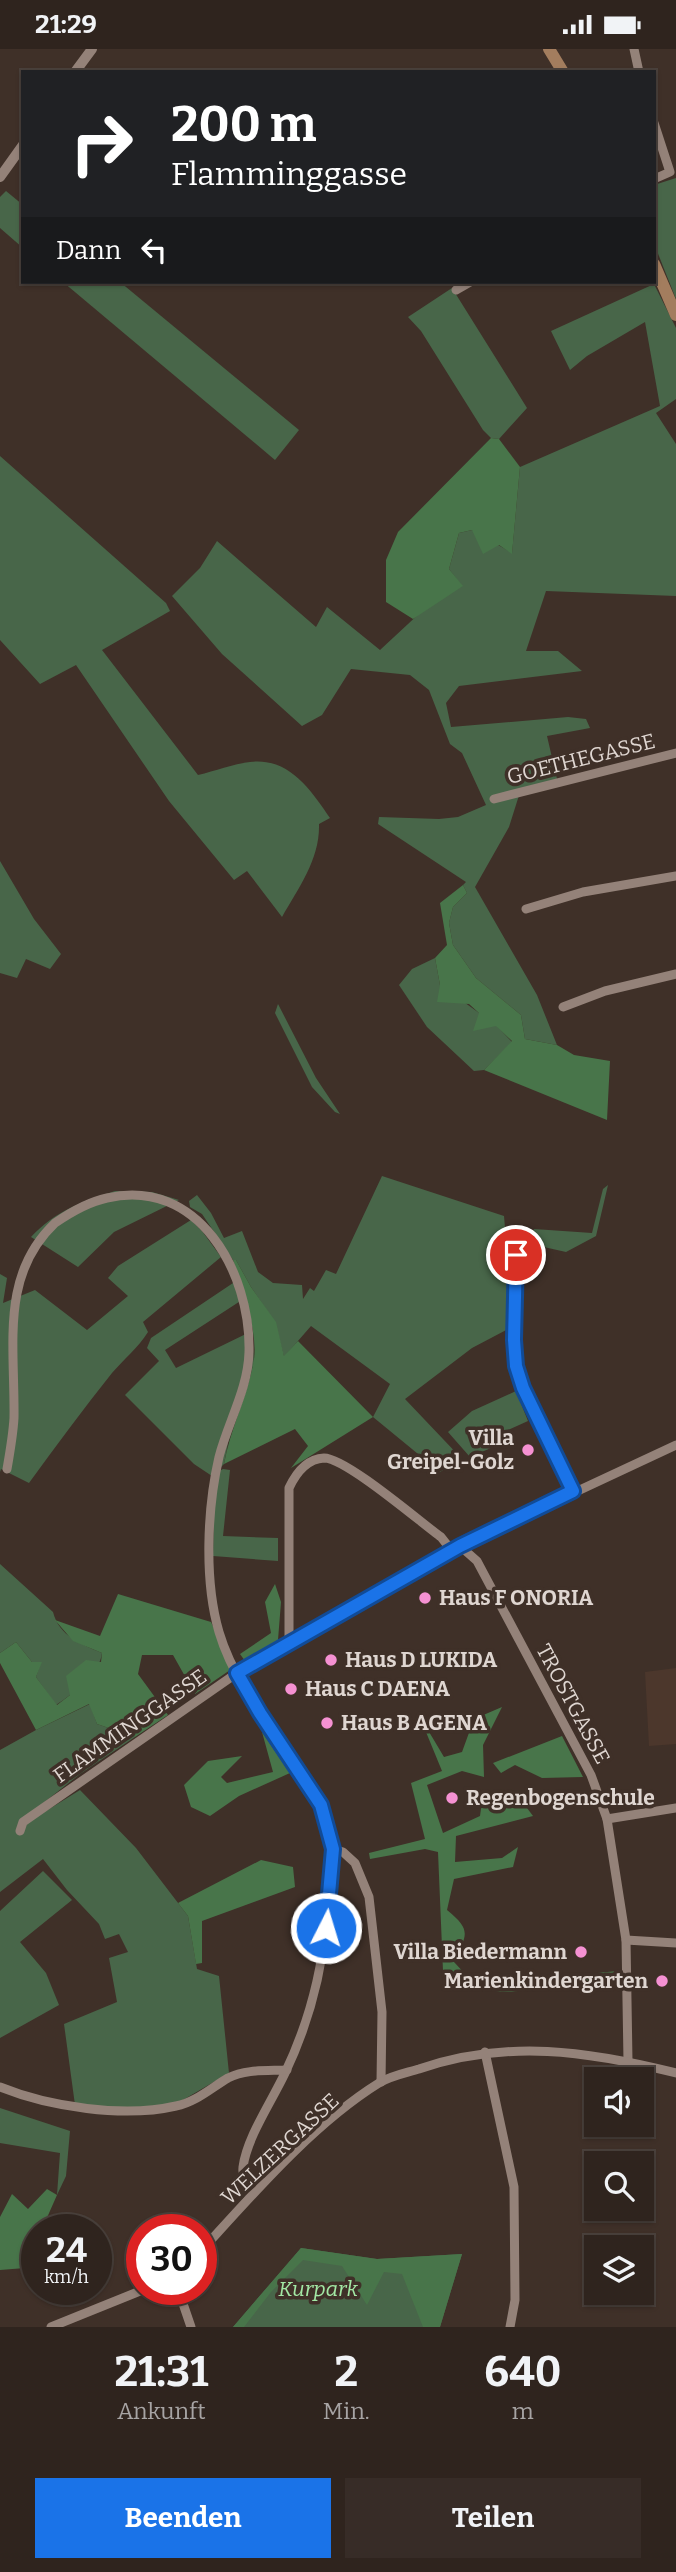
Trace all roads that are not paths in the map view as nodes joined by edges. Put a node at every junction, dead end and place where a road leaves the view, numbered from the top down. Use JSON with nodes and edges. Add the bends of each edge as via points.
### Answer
{"nodes":[{"id":1,"x":92,"y":49,"type":"edge"},
{"id":2,"x":549,"y":49,"type":"edge"},
{"id":3,"x":634,"y":49,"type":"edge"},
{"id":4,"x":76,"y":70,"type":"edge"},
{"id":5,"x":562,"y":70,"type":"edge"},
{"id":6,"x":639,"y":70,"type":"edge"},
{"id":7,"x":656,"y":129,"type":"edge"},
{"id":8,"x":21,"y":148,"type":"edge"},
{"id":9,"x":0,"y":177,"type":"edge"},
{"id":10,"x":656,"y":178,"type":"edge"},
{"id":11,"x":656,"y":269,"type":"edge"},
{"id":12,"x":466,"y":284,"type":"edge"},
{"id":13,"x":456,"y":290,"type":"dead end"},
{"id":14,"x":676,"y":315,"type":"edge"},
{"id":15,"x":676,"y":753,"type":"edge"},
{"id":16,"x":494,"y":799,"type":"dead end"},
{"id":17,"x":676,"y":876,"type":"edge"},
{"id":18,"x":526,"y":909,"type":"dead end"},
{"id":19,"x":676,"y":974,"type":"edge"},
{"id":20,"x":563,"y":1007,"type":"dead end"},
{"id":21,"x":516,"y":1255,"type":"dead end"},
{"id":22,"x":7,"y":1289,"type":"dead end"},
{"id":23,"x":5,"y":1303,"type":"dead end"},
{"id":24,"x":676,"y":1445,"type":"edge"},
{"id":25,"x":6,"y":1469,"type":"dead end"},
{"id":26,"x":573,"y":1491,"type":"junction"},
{"id":27,"x":456,"y":1548,"type":"junction"},
{"id":28,"x":289,"y":1643,"type":"junction"},
{"id":29,"x":237,"y":1673,"type":"junction"},
{"id":30,"x":676,"y":1808,"type":"edge"},
{"id":31,"x":607,"y":1819,"type":"junction"},
{"id":32,"x":20,"y":1831,"type":"dead end"},
{"id":33,"x":333,"y":1849,"type":"junction"},
{"id":34,"x":626,"y":1940,"type":"junction"},
{"id":35,"x":676,"y":1943,"type":"edge"},
{"id":36,"x":485,"y":2052,"type":"junction"},
{"id":37,"x":628,"y":2061,"type":"junction"},
{"id":38,"x":287,"y":2070,"type":"junction"},
{"id":39,"x":676,"y":2073,"type":"edge"},
{"id":40,"x":381,"y":2082,"type":"junction"},
{"id":41,"x":0,"y":2087,"type":"edge"},
{"id":42,"x":253,"y":2193,"type":"junction"},
{"id":43,"x":217,"y":2233,"type":"edge"},
{"id":44,"x":126,"y":2297,"type":"edge"},
{"id":45,"x":183,"y":2305,"type":"edge"},
{"id":46,"x":51,"y":2327,"type":"edge"},
{"id":47,"x":191,"y":2327,"type":"edge"},
{"id":48,"x":510,"y":2327,"type":"edge"}],
"edges":[{"from":1,"to":4,"type":"street"},
{"from":2,"to":5,"type":"main road"},
{"from":3,"to":6,"type":"street"},
{"from":7,"to":10,"type":"street","via":[[670,172]]},
{"from":8,"to":9,"type":"street"},
{"from":11,"to":14,"type":"main road"},
{"from":12,"to":13,"type":"street"},
{"from":15,"to":16,"type":"street","name":"GOETHEGASSE"},
{"from":17,"to":18,"type":"street","via":[[583,892]]},
{"from":19,"to":20,"type":"street","via":[[605,991]]},
{"from":21,"to":26,"type":"street","via":[[516,1366]]},
{"from":22,"to":29,"type":"street","via":[[16,1264],[46,1228],[80,1207],[114,1196],[168,1200],[199,1221],[219,1245],[241,1296],[248,1342],[245,1383],[220,1456],[209,1551],[219,1633]]},
{"from":23,"to":25,"type":"street","via":[[14,1416]]},
{"from":24,"to":26,"type":"street","name":"FLAMMINGGASSE"},
{"from":26,"to":27,"type":"street","name":"FLAMMINGGASSE"},
{"from":27,"to":28,"type":"street","name":"FLAMMINGGASSE"},
{"from":27,"to":28,"type":"street","name":"TROSTGASSE","via":[[337,1461],[314,1460],[298,1470],[289,1487]]},
{"from":27,"to":31,"type":"street","name":"TROSTGASSE","via":[[477,1561],[494,1591],[591,1775]]},
{"from":28,"to":29,"type":"street","name":"FLAMMINGGASSE"},
{"from":29,"to":32,"type":"street","name":"FLAMMINGGASSE","via":[[23,1822]]},
{"from":29,"to":33,"type":"street","via":[[317,1797]]},
{"from":30,"to":31,"type":"street"},
{"from":31,"to":34,"type":"street","name":"TROSTGASSE"},
{"from":33,"to":38,"type":"street","via":[[323,1954]]},
{"from":33,"to":40,"type":"street","via":[[355,1863],[369,1896],[382,2012]]},
{"from":34,"to":35,"type":"street"},
{"from":34,"to":37,"type":"street","name":"TROSTGASSE"},
{"from":36,"to":37,"type":"street","name":"WELZERGASSE","via":[[521,2050]]},
{"from":36,"to":40,"type":"street","name":"WELZERGASSE","via":[[452,2057]]},
{"from":36,"to":48,"type":"street","via":[[514,2187],[515,2300]]},
{"from":37,"to":39,"type":"street","name":"WELZERGASSE"},
{"from":38,"to":41,"type":"street","via":[[245,2071],[185,2103],[136,2111],[37,2101]]},
{"from":38,"to":42,"type":"street","via":[[243,2167],[244,2182]]},
{"from":40,"to":42,"type":"street","name":"WELZERGASSE","via":[[318,2130]]},
{"from":42,"to":43,"type":"street","name":"WELZERGASSE"},
{"from":44,"to":46,"type":"street"},
{"from":45,"to":47,"type":"street"}]}
